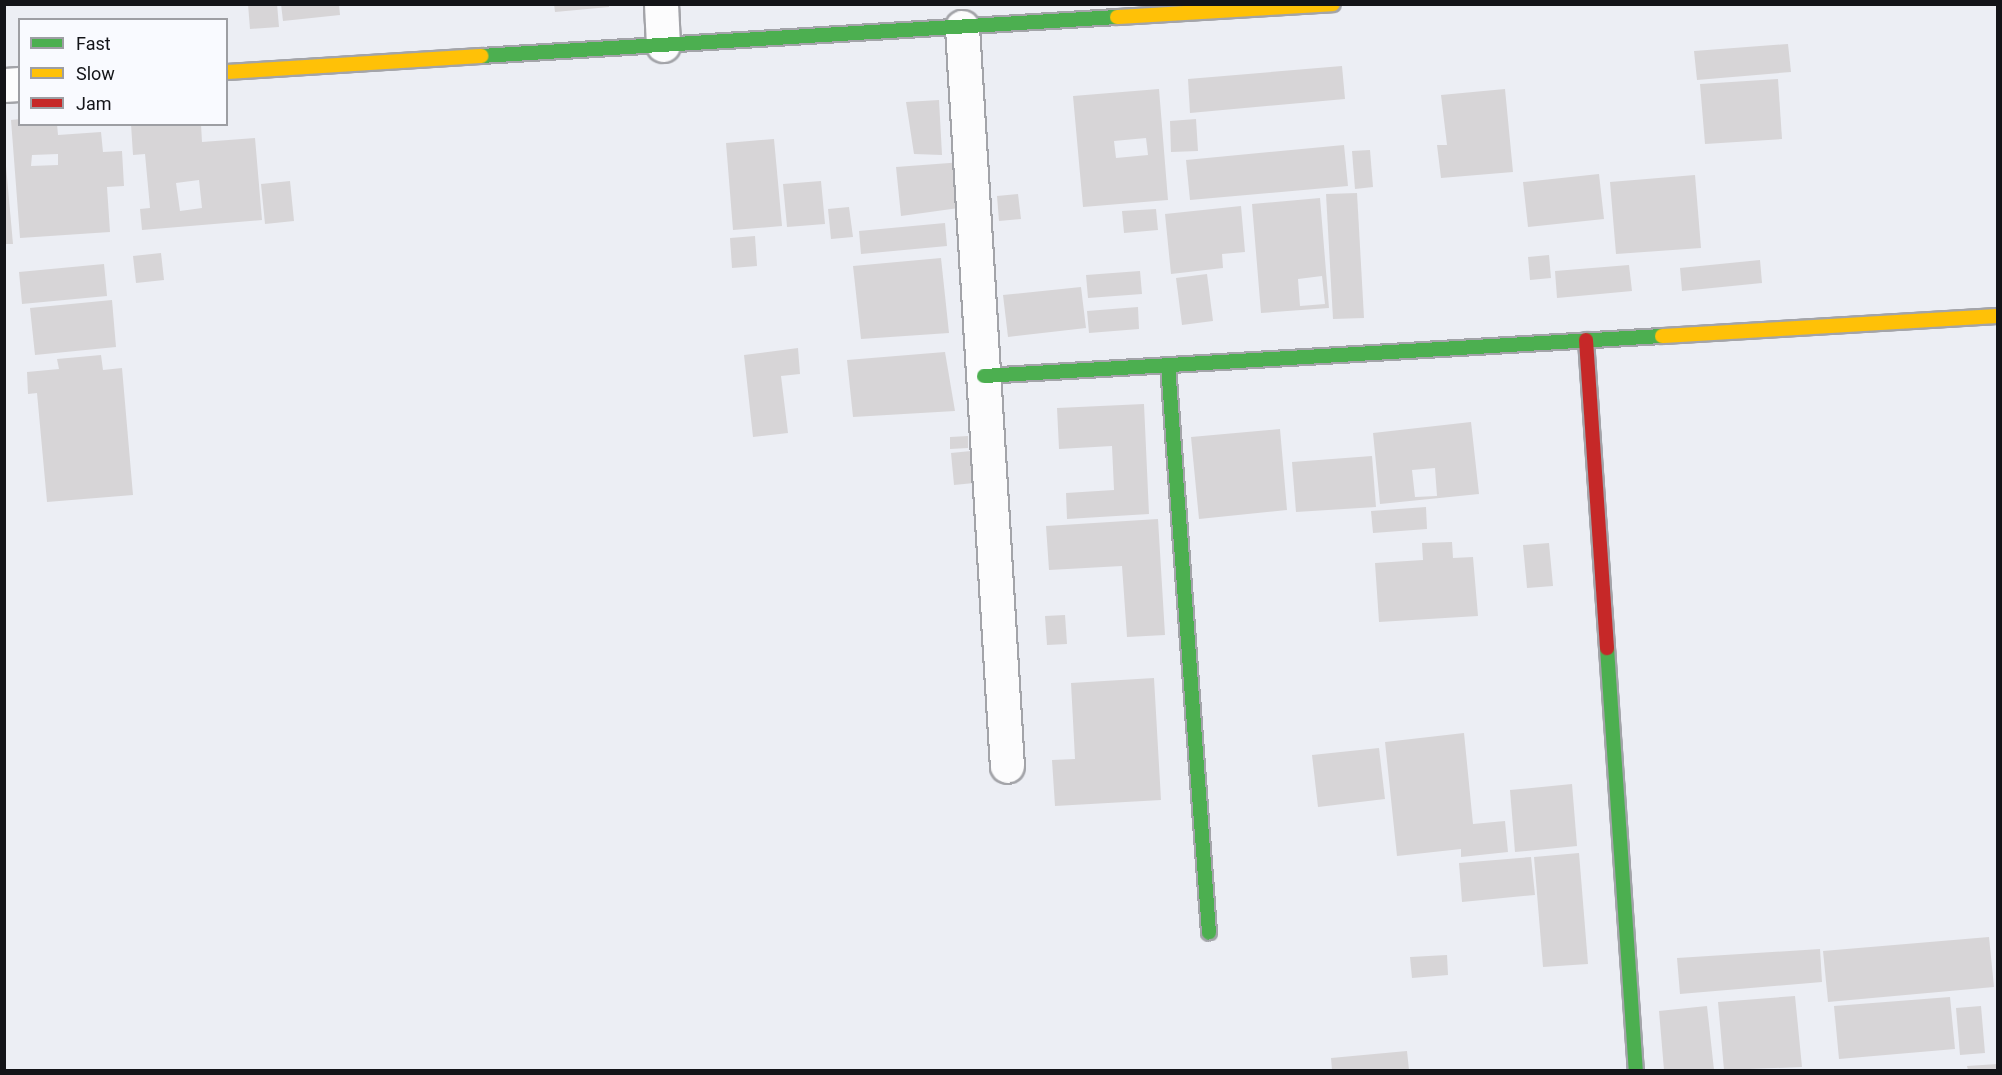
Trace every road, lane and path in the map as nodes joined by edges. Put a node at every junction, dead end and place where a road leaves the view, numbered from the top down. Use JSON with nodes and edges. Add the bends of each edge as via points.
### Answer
{"nodes":[{"id":1,"x":661,"y":4,"type":"edge"},
{"id":2,"x":1333,"y":4,"type":"edge"},
{"id":3,"x":1133,"y":10,"type":"edge"},
{"id":4,"x":962,"y":27,"type":"junction"},
{"id":5,"x":663,"y":45,"type":"junction"},
{"id":6,"x":228,"y":72,"type":"edge"},
{"id":7,"x":1998,"y":316,"type":"edge"},
{"id":8,"x":1586,"y":340,"type":"junction"},
{"id":9,"x":1168,"y":365,"type":"junction"},
{"id":10,"x":984,"y":376,"type":"junction"},
{"id":11,"x":1007,"y":766,"type":"dead end"},
{"id":12,"x":1209,"y":933,"type":"dead end"},
{"id":13,"x":1636,"y":1071,"type":"edge"}],
"edges":[{"from":1,"to":5,"type":"street"},
{"from":2,"to":3,"type":"street"},
{"from":3,"to":4,"type":"street"},
{"from":4,"to":5,"type":"street"},
{"from":4,"to":10,"type":"street"},
{"from":5,"to":6,"type":"street"},
{"from":7,"to":8,"type":"street"},
{"from":8,"to":9,"type":"street"},
{"from":8,"to":13,"type":"street"},
{"from":9,"to":10,"type":"street"},
{"from":9,"to":12,"type":"street"},
{"from":10,"to":11,"type":"street"}]}
